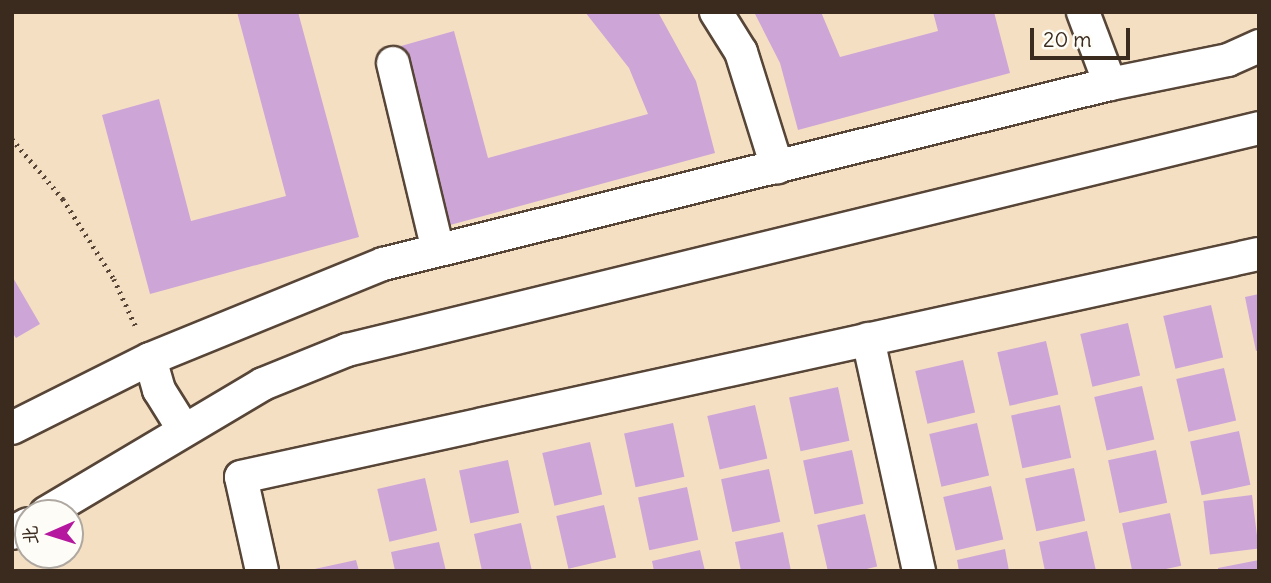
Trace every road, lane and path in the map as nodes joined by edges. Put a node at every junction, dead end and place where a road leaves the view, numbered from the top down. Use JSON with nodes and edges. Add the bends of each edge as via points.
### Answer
{"nodes":[{"id":1,"x":716,"y":12,"type":"edge"},
{"id":2,"x":1083,"y":12,"type":"edge"},
{"id":3,"x":1259,"y":46,"type":"edge"},
{"id":4,"x":393,"y":63,"type":"dead end"},
{"id":5,"x":1110,"y":84,"type":"junction"},
{"id":6,"x":1259,"y":128,"type":"edge"},
{"id":7,"x":12,"y":139,"type":"edge"},
{"id":8,"x":777,"y":167,"type":"junction"},
{"id":9,"x":438,"y":250,"type":"junction"},
{"id":10,"x":1259,"y":254,"type":"edge"},
{"id":11,"x":868,"y":339,"type":"junction"},
{"id":12,"x":150,"y":359,"type":"junction"},
{"id":13,"x":12,"y":428,"type":"edge"},
{"id":14,"x":184,"y":430,"type":"junction"},
{"id":15,"x":69,"y":499,"type":"edge"},
{"id":16,"x":262,"y":571,"type":"edge"},
{"id":17,"x":919,"y":571,"type":"edge"}],
"edges":[{"from":1,"to":8,"type":"street","via":[[741,52]]},
{"from":2,"to":5,"type":"street"},
{"from":3,"to":5,"type":"street","via":[[1228,60]]},
{"from":4,"to":9,"type":"street"},
{"from":5,"to":8,"type":"street"},
{"from":6,"to":14,"type":"street","via":[[347,350],[263,384]]},
{"from":7,"to":12,"type":"path","via":[[63,198],[114,279]]},
{"from":8,"to":9,"type":"street"},
{"from":9,"to":12,"type":"street","via":[[383,264]]},
{"from":10,"to":11,"type":"street"},
{"from":11,"to":16,"type":"street","via":[[241,477]]},
{"from":11,"to":17,"type":"street"},
{"from":12,"to":13,"type":"street"},
{"from":12,"to":14,"type":"street","via":[[159,390]]},
{"from":14,"to":15,"type":"street"}]}
